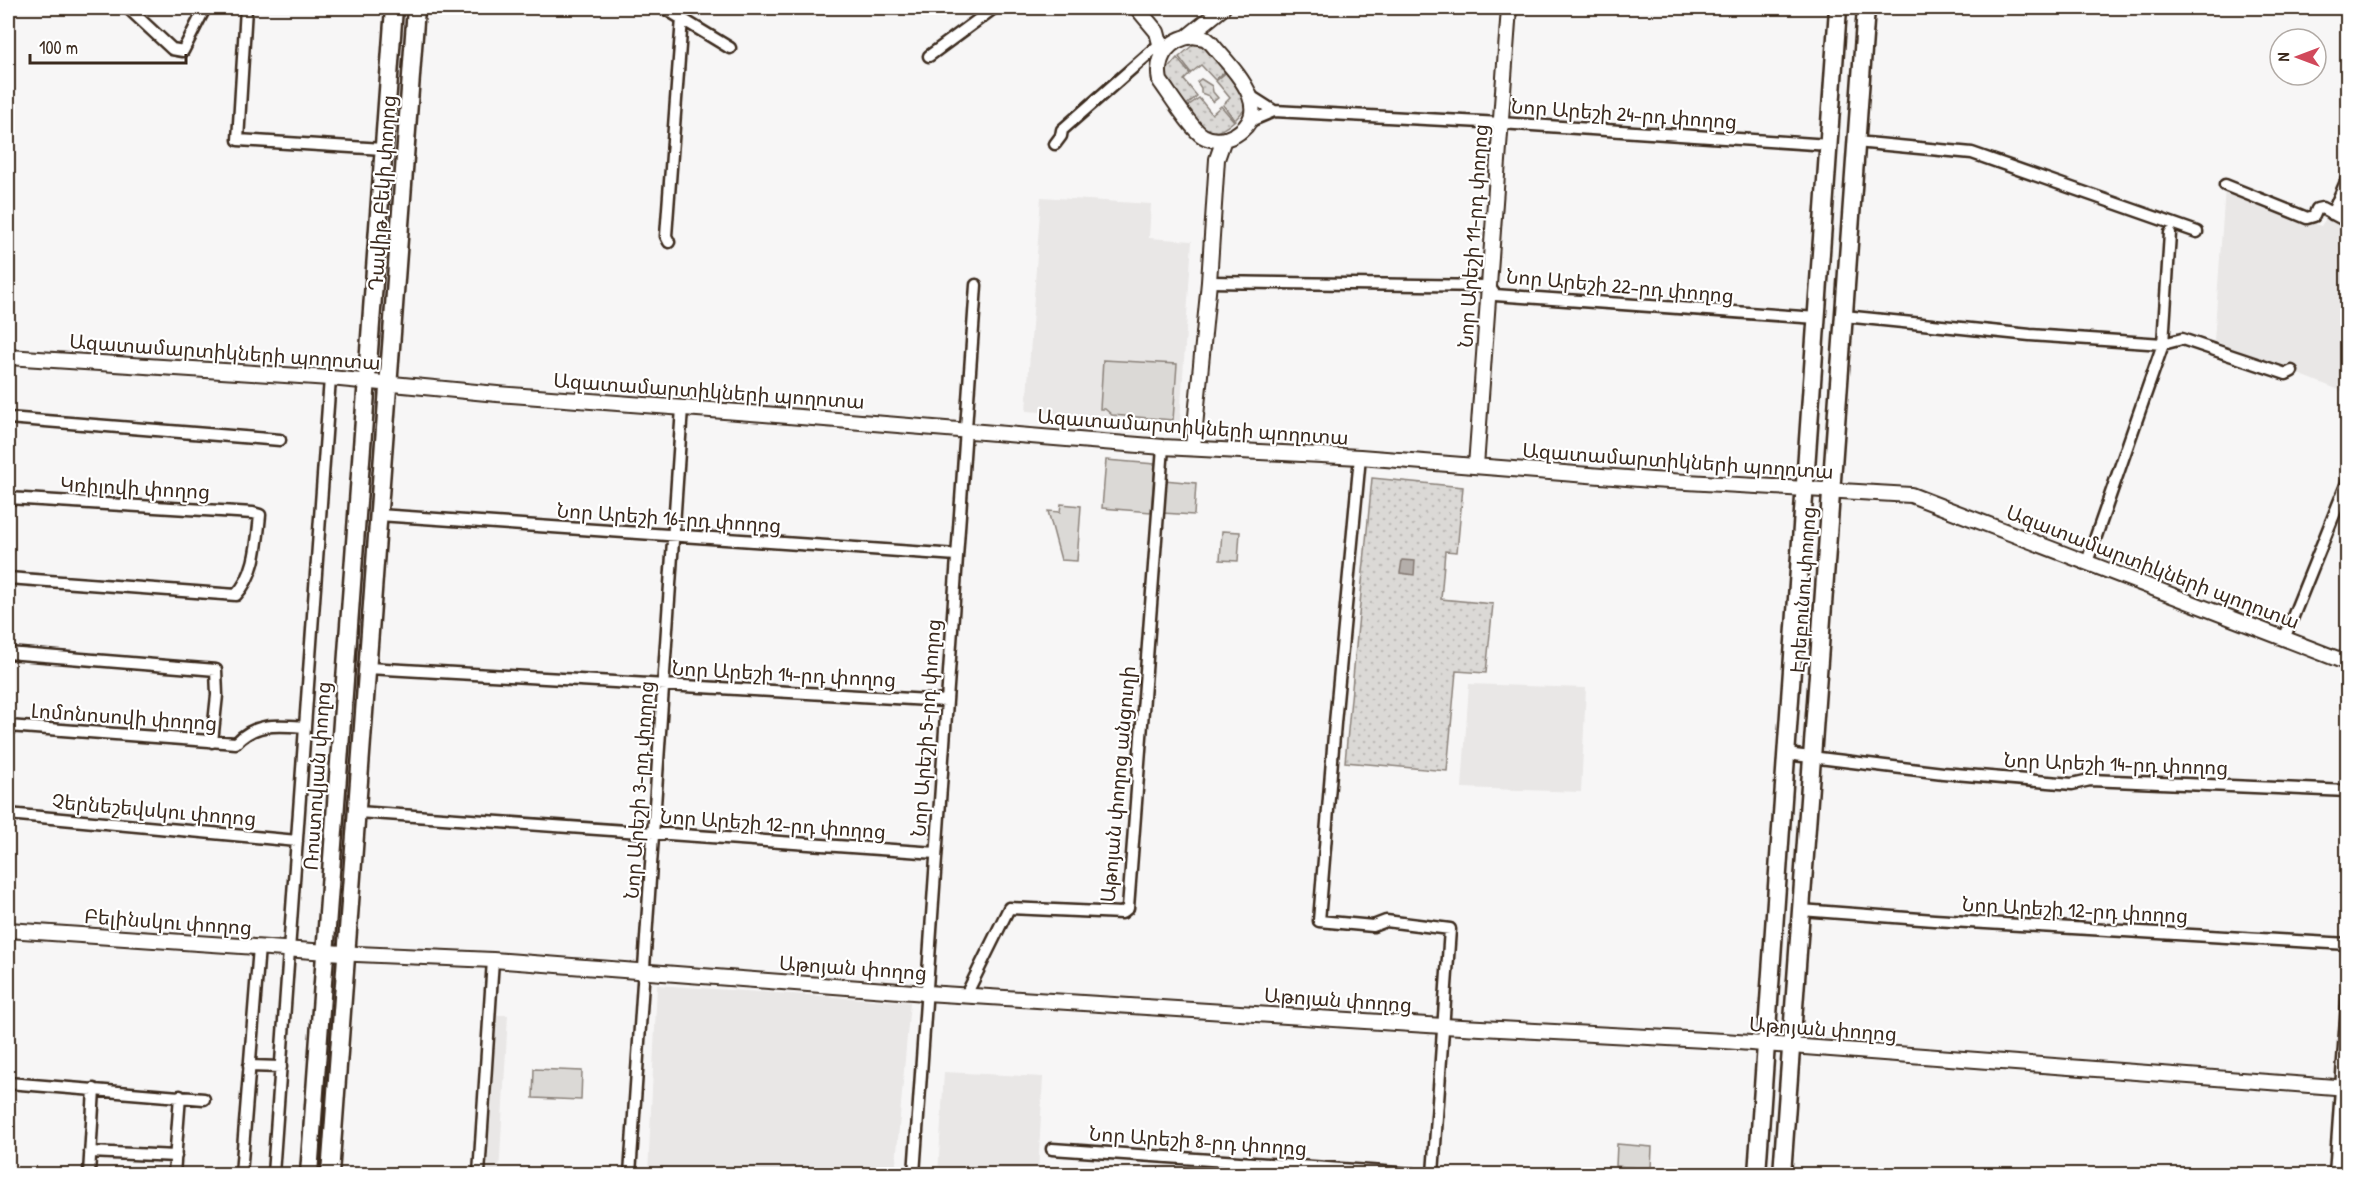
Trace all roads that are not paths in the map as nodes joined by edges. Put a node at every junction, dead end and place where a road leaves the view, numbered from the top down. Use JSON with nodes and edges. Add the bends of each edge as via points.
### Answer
{"nodes":[{"id":1,"x":128,"y":8,"type":"edge"},
{"id":2,"x":205,"y":8,"type":"edge"},
{"id":3,"x":246,"y":8,"type":"edge"},
{"id":4,"x":394,"y":8,"type":"edge"},
{"id":5,"x":416,"y":8,"type":"edge"},
{"id":6,"x":664,"y":8,"type":"edge"},
{"id":7,"x":994,"y":8,"type":"edge"},
{"id":8,"x":1137,"y":8,"type":"edge"},
{"id":9,"x":1223,"y":8,"type":"edge"},
{"id":10,"x":1509,"y":8,"type":"edge"},
{"id":11,"x":1838,"y":8,"type":"edge"},
{"id":12,"x":1866,"y":8,"type":"edge"},
{"id":13,"x":682,"y":18,"type":"junction"},
{"id":14,"x":1208,"y":20,"type":"junction"},
{"id":15,"x":1182,"y":38,"type":"junction"},
{"id":16,"x":1208,"y":40,"type":"junction"},
{"id":17,"x":1160,"y":43,"type":"junction"},
{"id":18,"x":730,"y":48,"type":"dead end"},
{"id":19,"x":929,"y":56,"type":"dead end"},
{"id":20,"x":1252,"y":97,"type":"junction"},
{"id":21,"x":1274,"y":111,"type":"junction"},
{"id":22,"x":1248,"y":122,"type":"junction"},
{"id":23,"x":1501,"y":123,"type":"junction"},
{"id":24,"x":1204,"y":137,"type":"junction"},
{"id":25,"x":1224,"y":139,"type":"junction"},
{"id":26,"x":1856,"y":142,"type":"junction"},
{"id":27,"x":1055,"y":144,"type":"dead end"},
{"id":28,"x":1829,"y":145,"type":"junction"},
{"id":29,"x":383,"y":150,"type":"junction"},
{"id":30,"x":1217,"y":159,"type":"junction"},
{"id":31,"x":2348,"y":177,"type":"edge"},
{"id":32,"x":2225,"y":185,"type":"dead end"},
{"id":33,"x":2332,"y":214,"type":"junction"},
{"id":34,"x":2348,"y":222,"type":"edge"},
{"id":35,"x":2197,"y":232,"type":"dead end"},
{"id":36,"x":2170,"y":233,"type":"dead end"},
{"id":37,"x":669,"y":242,"type":"dead end"},
{"id":38,"x":1209,"y":282,"type":"junction"},
{"id":39,"x":976,"y":285,"type":"dead end"},
{"id":40,"x":1489,"y":286,"type":"junction"},
{"id":41,"x":1844,"y":316,"type":"junction"},
{"id":42,"x":1817,"y":318,"type":"junction"},
{"id":43,"x":2163,"y":344,"type":"junction"},
{"id":44,"x":8,"y":357,"type":"edge"},
{"id":45,"x":2292,"y":371,"type":"dead end"},
{"id":46,"x":330,"y":378,"type":"junction"},
{"id":47,"x":366,"y":381,"type":"junction"},
{"id":48,"x":387,"y":382,"type":"junction"},
{"id":49,"x":682,"y":408,"type":"junction"},
{"id":50,"x":8,"y":418,"type":"edge"},
{"id":51,"x":965,"y":430,"type":"junction"},
{"id":52,"x":280,"y":440,"type":"dead end"},
{"id":53,"x":1162,"y":447,"type":"junction"},
{"id":54,"x":1193,"y":447,"type":"junction"},
{"id":55,"x":1360,"y":457,"type":"junction"},
{"id":56,"x":1476,"y":466,"type":"junction"},
{"id":57,"x":2348,"y":480,"type":"edge"},
{"id":58,"x":1805,"y":489,"type":"junction"},
{"id":59,"x":1831,"y":491,"type":"junction"},
{"id":60,"x":8,"y":498,"type":"edge"},
{"id":61,"x":379,"y":515,"type":"junction"},
{"id":62,"x":673,"y":537,"type":"junction"},
{"id":63,"x":957,"y":555,"type":"junction"},
{"id":64,"x":2087,"y":562,"type":"junction"},
{"id":65,"x":8,"y":578,"type":"edge"},
{"id":66,"x":2284,"y":639,"type":"junction"},
{"id":67,"x":8,"y":652,"type":"edge"},
{"id":68,"x":2348,"y":663,"type":"edge"},
{"id":69,"x":368,"y":668,"type":"junction"},
{"id":70,"x":663,"y":686,"type":"junction"},
{"id":71,"x":946,"y":701,"type":"junction"},
{"id":72,"x":8,"y":726,"type":"edge"},
{"id":73,"x":305,"y":727,"type":"junction"},
{"id":74,"x":212,"y":742,"type":"junction"},
{"id":75,"x":1786,"y":754,"type":"junction"},
{"id":76,"x":1812,"y":758,"type":"junction"},
{"id":77,"x":2348,"y":791,"type":"edge"},
{"id":78,"x":357,"y":812,"type":"junction"},
{"id":79,"x":8,"y":814,"type":"edge"},
{"id":80,"x":653,"y":834,"type":"junction"},
{"id":81,"x":297,"y":841,"type":"junction"},
{"id":82,"x":936,"y":853,"type":"junction"},
{"id":83,"x":1801,"y":910,"type":"junction"},
{"id":84,"x":8,"y":930,"type":"edge"},
{"id":85,"x":2348,"y":944,"type":"edge"},
{"id":86,"x":259,"y":947,"type":"junction"},
{"id":87,"x":289,"y":949,"type":"junction"},
{"id":88,"x":325,"y":951,"type":"junction"},
{"id":89,"x":348,"y":953,"type":"junction"},
{"id":90,"x":493,"y":960,"type":"junction"},
{"id":91,"x":645,"y":971,"type":"junction"},
{"id":92,"x":2348,"y":990,"type":"edge"},
{"id":93,"x":926,"y":993,"type":"junction"},
{"id":94,"x":966,"y":995,"type":"junction"},
{"id":95,"x":1443,"y":1026,"type":"junction"},
{"id":96,"x":1766,"y":1044,"type":"junction"},
{"id":97,"x":1792,"y":1046,"type":"junction"},
{"id":98,"x":249,"y":1066,"type":"junction"},
{"id":99,"x":281,"y":1067,"type":"junction"},
{"id":100,"x":8,"y":1083,"type":"edge"},
{"id":101,"x":2344,"y":1088,"type":"edge"},
{"id":102,"x":94,"y":1089,"type":"junction"},
{"id":103,"x":180,"y":1096,"type":"junction"},
{"id":104,"x":204,"y":1099,"type":"dead end"},
{"id":105,"x":1052,"y":1149,"type":"dead end"},
{"id":106,"x":90,"y":1152,"type":"junction"},
{"id":107,"x":176,"y":1156,"type":"junction"},
{"id":108,"x":89,"y":1174,"type":"edge"},
{"id":109,"x":174,"y":1174,"type":"edge"},
{"id":110,"x":241,"y":1174,"type":"edge"},
{"id":111,"x":273,"y":1174,"type":"edge"},
{"id":112,"x":309,"y":1174,"type":"edge"},
{"id":113,"x":330,"y":1174,"type":"edge"},
{"id":114,"x":479,"y":1174,"type":"edge"},
{"id":115,"x":630,"y":1174,"type":"edge"},
{"id":116,"x":914,"y":1174,"type":"edge"},
{"id":117,"x":1413,"y":1174,"type":"edge"},
{"id":118,"x":1433,"y":1174,"type":"edge"},
{"id":119,"x":1757,"y":1174,"type":"edge"},
{"id":120,"x":1782,"y":1174,"type":"edge"},
{"id":121,"x":2335,"y":1174,"type":"edge"}],
"edges":[{"from":1,"to":2,"type":"street","via":[[172,49],[183,51]]},
{"from":3,"to":29,"type":"street","via":[[238,140]]},
{"from":4,"to":29,"type":"main road","name":"Դավիթ Բեկի փողոց"},
{"from":5,"to":48,"type":"main road","name":"Դավիթ Բեկի փողոց"},
{"from":6,"to":13,"type":"street"},
{"from":7,"to":19,"type":"street"},
{"from":8,"to":17,"type":"street"},
{"from":9,"to":14,"type":"street"},
{"from":10,"to":23,"type":"street","name":"Նոր Արեշի 11-րդ փողոց"},
{"from":11,"to":28,"type":"main road","name":"Էրեբունու փողոց"},
{"from":12,"to":26,"type":"main road","name":"Էրեբունու փողոց"},
{"from":13,"to":18,"type":"street"},
{"from":13,"to":37,"type":"street","via":[[666,236]]},
{"from":14,"to":15,"type":"street"},
{"from":14,"to":16,"type":"street"},
{"from":15,"to":16,"type":"street"},
{"from":15,"to":17,"type":"street"},
{"from":16,"to":20,"type":"street"},
{"from":17,"to":24,"type":"street","via":[[1160,81]]},
{"from":17,"to":27,"type":"street","via":[[1062,130]]},
{"from":20,"to":21,"type":"street","name":"Նոր Արեշի 24-րդ փողոց"},
{"from":20,"to":22,"type":"street"},
{"from":21,"to":22,"type":"street","name":"Նոր Արեշի 24-րդ փողոց"},
{"from":21,"to":23,"type":"street","name":"Նոր Արեշի 24-րդ փողոց"},
{"from":22,"to":25,"type":"street"},
{"from":23,"to":28,"type":"street","name":"Նոր Արեշի 24-րդ փողոց"},
{"from":23,"to":40,"type":"street","name":"Նոր Արեշի 11-րդ փողոց"},
{"from":24,"to":25,"type":"street"},
{"from":24,"to":30,"type":"street"},
{"from":25,"to":30,"type":"street"},
{"from":26,"to":35,"type":"street","via":[[1971,153]]},
{"from":26,"to":41,"type":"main road","name":"Էրեբունու փողոց"},
{"from":28,"to":42,"type":"main road","name":"Էրեբունու փողոց"},
{"from":29,"to":47,"type":"main road","name":"Դավիթ Բեկի փողոց"},
{"from":30,"to":38,"type":"street"},
{"from":31,"to":33,"type":"street"},
{"from":32,"to":33,"type":"street","via":[[2307,218],[2319,208]]},
{"from":33,"to":34,"type":"street"},
{"from":36,"to":43,"type":"street"},
{"from":38,"to":40,"type":"street","name":"Նոր Արեշի 22-րդ փողոց"},
{"from":38,"to":54,"type":"street"},
{"from":39,"to":51,"type":"street","name":"Նոր Արեշի 5-րդ փողոց"},
{"from":40,"to":42,"type":"street","name":"Նոր Արեշի 22-րդ փողոց","via":[[1495,295]]},
{"from":40,"to":56,"type":"street","name":"Նոր Արեշի 11-րդ փողոց"},
{"from":41,"to":43,"type":"street"},
{"from":41,"to":59,"type":"main road","name":"Էրեբունու փողոց"},
{"from":42,"to":58,"type":"main road","name":"Էրեբունու փողոց"},
{"from":43,"to":45,"type":"street","via":[[2182,339],[2286,374]]},
{"from":43,"to":64,"type":"street"},
{"from":44,"to":46,"type":"street","name":"Ազատամարտիկների պողոտա"},
{"from":46,"to":47,"type":"street","name":"Ազատամարտիկների պողոտա"},
{"from":46,"to":73,"type":"street"},
{"from":47,"to":48,"type":"street","name":"Ազատամարտիկների պողոտա"},
{"from":47,"to":88,"type":"main road","name":"Ռոստովյան փողոց"},
{"from":48,"to":49,"type":"street","name":"Ազատամարտիկների պողոտա"},
{"from":48,"to":61,"type":"main road"},
{"from":49,"to":51,"type":"street","name":"Ազատամարտիկների պողոտա"},
{"from":49,"to":62,"type":"street","name":"Նոր Արեշի 3-րդ փողոց"},
{"from":50,"to":52,"type":"street"},
{"from":51,"to":53,"type":"street","name":"Ազատամարտիկների պողոտա"},
{"from":51,"to":63,"type":"street","name":"Նոր Արեշի 5-րդ փողոց"},
{"from":53,"to":54,"type":"street","name":"Ազատամարտիկների պողոտա"},
{"from":53,"to":94,"type":"street","name":"Աթոյան փողոց անցուղի","via":[[1128,908],[1122,914],[1009,908]]},
{"from":54,"to":55,"type":"street","name":"Ազատամարտիկների պողոտա"},
{"from":55,"to":56,"type":"street","name":"Ազատամարտիկների պողոտա"},
{"from":55,"to":95,"type":"street","via":[[1319,921],[1373,926],[1386,921],[1450,929]]},
{"from":56,"to":58,"type":"street","name":"Ազատամարտիկների պողոտա"},
{"from":57,"to":66,"type":"street"},
{"from":58,"to":59,"type":"street","name":"Ազատամարտիկների պողոտա"},
{"from":58,"to":75,"type":"main road","name":"Էրեբունու փողոց"},
{"from":59,"to":64,"type":"street","name":"Ազատամարտիկների պողոտա","via":[[1911,495]]},
{"from":59,"to":76,"type":"main road","name":"Էրեբունու փողոց"},
{"from":60,"to":65,"type":"street","name":"Կռիլովի փողոց","via":[[260,515],[248,580],[236,595]]},
{"from":61,"to":62,"type":"street","name":"Նոր Արեշի 16-րդ փողոց"},
{"from":61,"to":69,"type":"main road"},
{"from":62,"to":63,"type":"street","name":"Նոր Արեշի 16-րդ փողոց"},
{"from":62,"to":70,"type":"street","name":"Նոր Արեշի 3-րդ փողոց"},
{"from":63,"to":71,"type":"street","name":"Նոր Արեշի 5-րդ փողոց"},
{"from":64,"to":66,"type":"street","name":"Ազատամարտիկների պողոտա"},
{"from":66,"to":68,"type":"street","name":"Ազատամարտիկների պողոտա"},
{"from":67,"to":74,"type":"street","via":[[216,669],[218,695]]},
{"from":69,"to":70,"type":"street","name":"Նոր Արեշի 14-րդ փողոց"},
{"from":69,"to":78,"type":"main road"},
{"from":70,"to":71,"type":"street","name":"Նոր Արեշի 14-րդ փողոց"},
{"from":70,"to":80,"type":"street","name":"Նոր Արեշի 3-րդ փողոց"},
{"from":71,"to":82,"type":"street","name":"Նոր Արեշի 5-րդ փողոց"},
{"from":72,"to":74,"type":"street","name":"Լոմոնոսովի փողոց"},
{"from":73,"to":74,"type":"street","name":"Լոմոնոսովի փողոց","via":[[271,725],[253,731],[236,744]]},
{"from":73,"to":81,"type":"street"},
{"from":75,"to":76,"type":"street","name":"Նոր Արեշի 14-րդ փողոց"},
{"from":75,"to":96,"type":"main road","name":"Էրեբունու փողոց"},
{"from":76,"to":77,"type":"street","name":"Նոր Արեշի 14-րդ փողոց","via":[[2072,784],[2090,780]]},
{"from":76,"to":83,"type":"main road","name":"Էրեբունու փողոց"},
{"from":78,"to":80,"type":"street","name":"Նոր Արեշի 12-րդ փողոց"},
{"from":78,"to":89,"type":"main road"},
{"from":79,"to":81,"type":"street","name":"Չերնեշեվսկու փողոց"},
{"from":80,"to":82,"type":"street","name":"Նոր Արեշի 12-րդ փողոց"},
{"from":80,"to":91,"type":"street","name":"Նոր Արեշի 3-րդ փողոց"},
{"from":81,"to":87,"type":"street"},
{"from":82,"to":93,"type":"street","name":"Նոր Արեշի 5-րդ փողոց"},
{"from":83,"to":85,"type":"street","name":"Նոր Արեշի 12-րդ փողոց"},
{"from":83,"to":97,"type":"main road","name":"Էրեբունու փողոց"},
{"from":84,"to":86,"type":"street","name":"Բելինսկու փողոց"},
{"from":86,"to":87,"type":"street","name":"Բելինսկու փողոց"},
{"from":86,"to":98,"type":"street"},
{"from":87,"to":88,"type":"street","name":"Բելինսկու փողոց"},
{"from":87,"to":99,"type":"street"},
{"from":88,"to":89,"type":"street","name":"Աթոյան փողոց"},
{"from":88,"to":112,"type":"main road","name":"Ռոստովյան փողոց"},
{"from":89,"to":90,"type":"street","name":"Աթոյան փողոց"},
{"from":89,"to":113,"type":"main road"},
{"from":90,"to":91,"type":"street","name":"Աթոյան փողոց"},
{"from":90,"to":114,"type":"street"},
{"from":91,"to":93,"type":"street","name":"Աթոյան փողոց"},
{"from":91,"to":115,"type":"street","name":"Նոր Արեշի 3-րդ փողոց"},
{"from":92,"to":101,"type":"street"},
{"from":93,"to":94,"type":"street","name":"Աթոյան փողոց"},
{"from":93,"to":116,"type":"street","name":"Նոր Արեշի 5-րդ փողոց"},
{"from":94,"to":95,"type":"street","name":"Աթոյան փողոց"},
{"from":95,"to":96,"type":"street","name":"Աթոյան փողոց"},
{"from":95,"to":118,"type":"street"},
{"from":96,"to":97,"type":"street","name":"Աթոյան փողոց"},
{"from":96,"to":119,"type":"main road","name":"Էրեբունու փողոց"},
{"from":97,"to":101,"type":"street","name":"Աթոյան փողոց"},
{"from":97,"to":120,"type":"main road","name":"Էրեբունու փողոց"},
{"from":98,"to":99,"type":"street"},
{"from":98,"to":110,"type":"street"},
{"from":99,"to":111,"type":"street"},
{"from":100,"to":102,"type":"street"},
{"from":101,"to":121,"type":"street"},
{"from":102,"to":103,"type":"street"},
{"from":102,"to":106,"type":"street"},
{"from":103,"to":104,"type":"street"},
{"from":103,"to":107,"type":"street"},
{"from":105,"to":117,"type":"street","name":"Նոր Արեշի 8-րդ փողոց"},
{"from":106,"to":107,"type":"street"},
{"from":106,"to":108,"type":"street"},
{"from":107,"to":109,"type":"street"}]}
